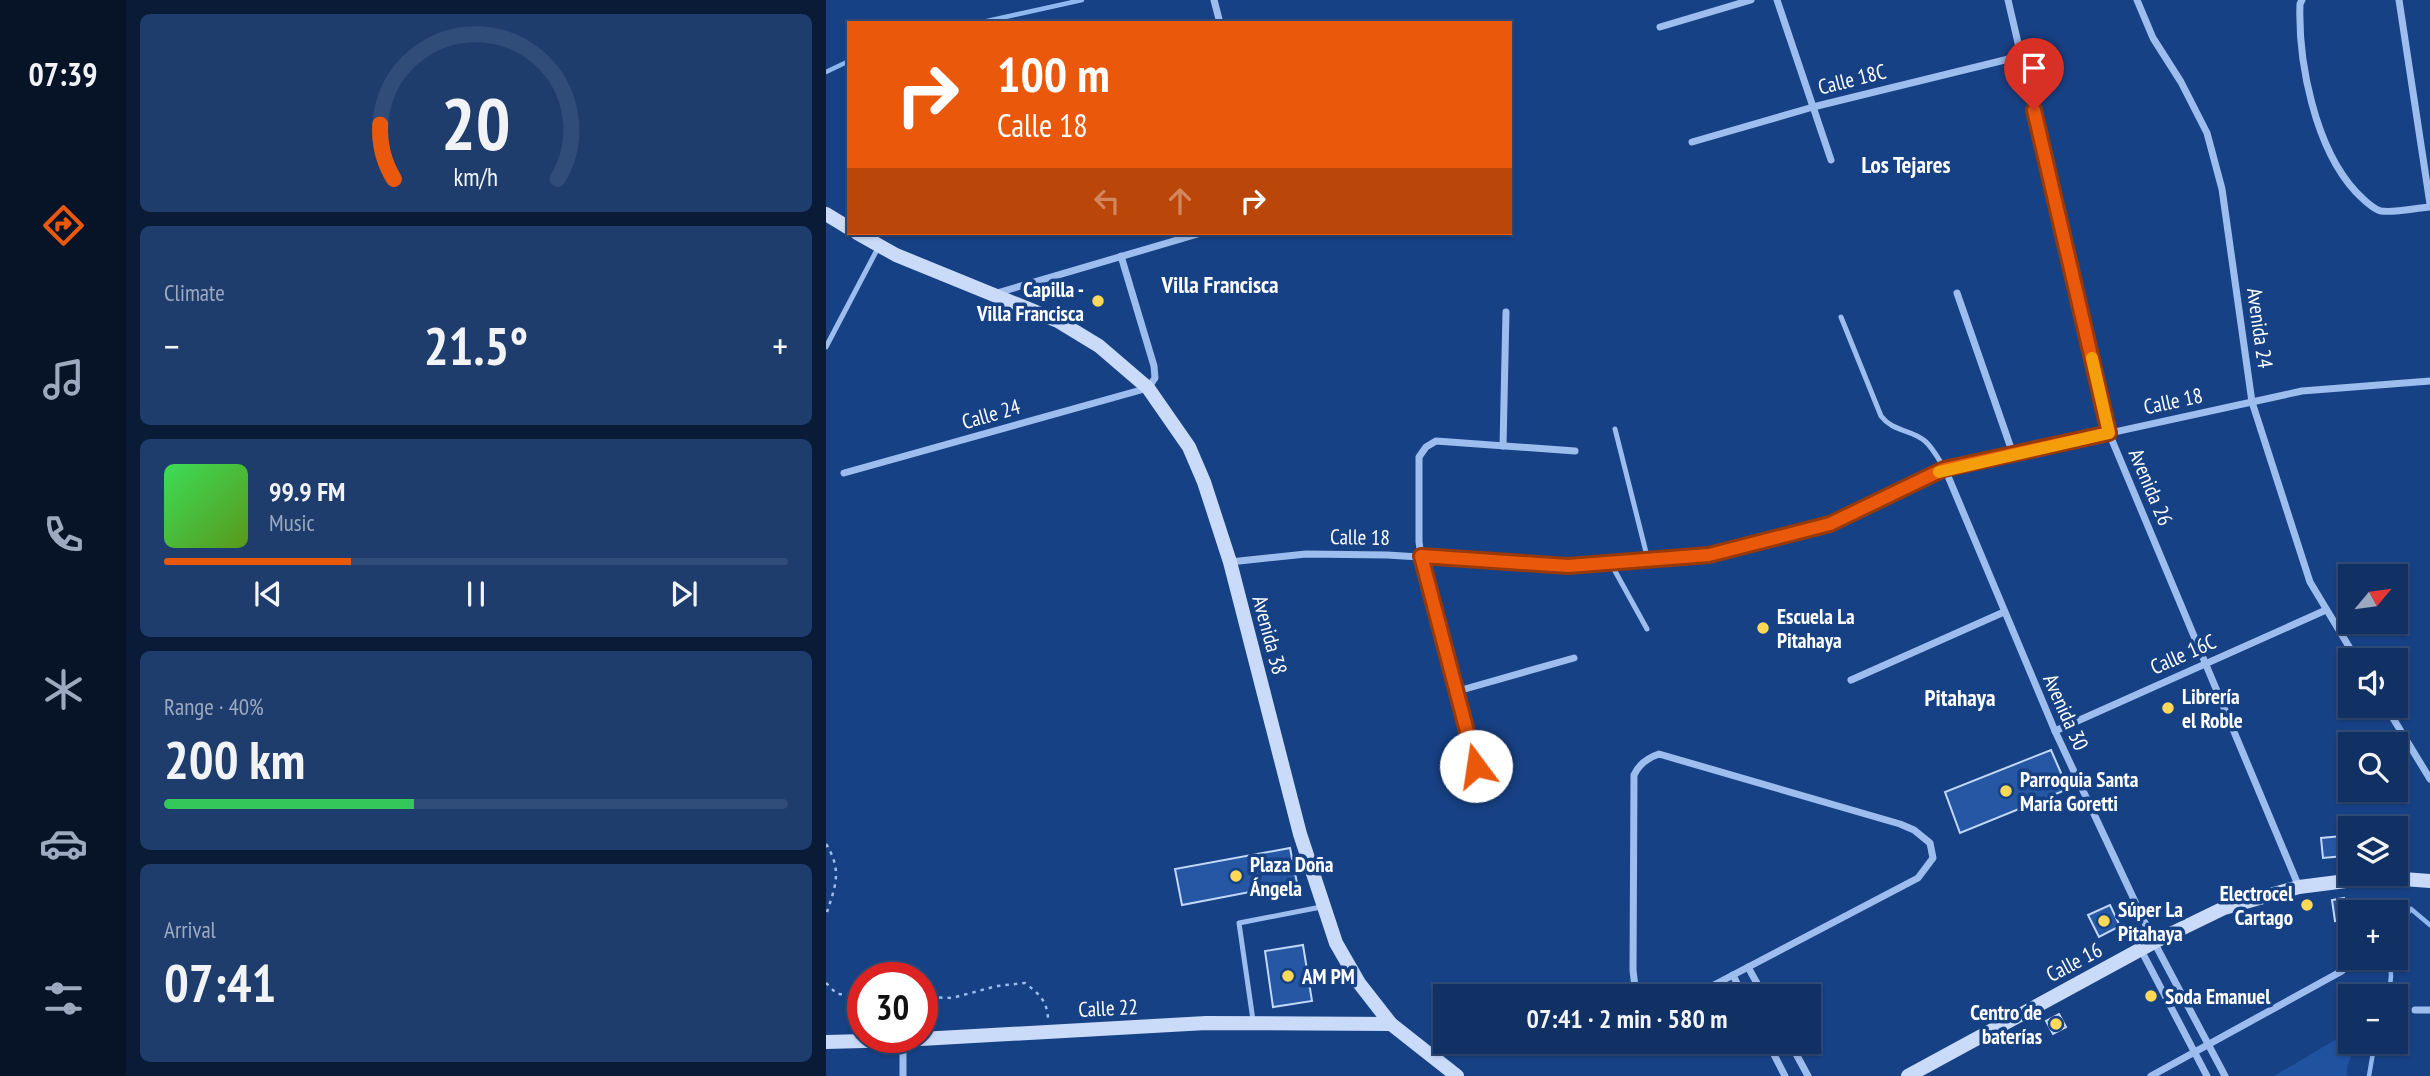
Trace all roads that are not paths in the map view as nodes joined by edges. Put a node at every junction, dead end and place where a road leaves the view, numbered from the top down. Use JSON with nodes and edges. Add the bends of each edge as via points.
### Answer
{"nodes":[{"id":1,"x":1214,"y":0,"type":"edge"},
{"id":2,"x":1751,"y":0,"type":"edge"},
{"id":3,"x":1777,"y":0,"type":"edge"},
{"id":4,"x":2008,"y":0,"type":"edge"},
{"id":5,"x":2137,"y":0,"type":"edge"},
{"id":6,"x":2302,"y":0,"type":"edge"},
{"id":7,"x":2399,"y":0,"type":"edge"},
{"id":8,"x":1219,"y":21,"type":"edge"},
{"id":9,"x":1660,"y":27,"type":"dead end"},
{"id":10,"x":2021,"y":56,"type":"junction"},
{"id":11,"x":1813,"y":107,"type":"junction"},
{"id":12,"x":1692,"y":142,"type":"dead end"},
{"id":13,"x":1831,"y":160,"type":"dead end"},
{"id":14,"x":2430,"y":206,"type":"edge"},
{"id":15,"x":826,"y":214,"type":"edge"},
{"id":16,"x":847,"y":227,"type":"edge"},
{"id":17,"x":860,"y":235,"type":"edge"},
{"id":18,"x":1194,"y":235,"type":"edge"},
{"id":19,"x":879,"y":246,"type":"junction"},
{"id":20,"x":1121,"y":256,"type":"junction"},
{"id":21,"x":1957,"y":293,"type":"dead end"},
{"id":22,"x":992,"y":295,"type":"junction"},
{"id":23,"x":1506,"y":312,"type":"dead end"},
{"id":24,"x":1841,"y":317,"type":"dead end"},
{"id":25,"x":826,"y":347,"type":"edge"},
{"id":26,"x":2430,"y":381,"type":"edge"},
{"id":27,"x":1148,"y":388,"type":"junction"},
{"id":28,"x":2252,"y":402,"type":"junction"},
{"id":29,"x":1615,"y":429,"type":"dead end"},
{"id":30,"x":2109,"y":433,"type":"junction"},
{"id":31,"x":1503,"y":446,"type":"junction"},
{"id":32,"x":1575,"y":451,"type":"dead end"},
{"id":33,"x":2013,"y":454,"type":"junction"},
{"id":34,"x":1944,"y":469,"type":"junction"},
{"id":35,"x":844,"y":473,"type":"dead end"},
{"id":36,"x":1421,"y":556,"type":"junction"},
{"id":37,"x":1648,"y":559,"type":"junction"},
{"id":38,"x":1230,"y":562,"type":"junction"},
{"id":39,"x":1610,"y":562,"type":"junction"},
{"id":40,"x":2326,"y":610,"type":"junction"},
{"id":41,"x":2004,"y":611,"type":"junction"},
{"id":42,"x":1647,"y":629,"type":"dead end"},
{"id":43,"x":2350,"y":648,"type":"edge"},
{"id":44,"x":1574,"y":658,"type":"dead end"},
{"id":45,"x":2206,"y":663,"type":"junction"},
{"id":46,"x":1851,"y":680,"type":"dead end"},
{"id":47,"x":1458,"y":691,"type":"junction"},
{"id":48,"x":2394,"y":718,"type":"edge"},
{"id":49,"x":2055,"y":731,"type":"junction"},
{"id":50,"x":1476,"y":766,"type":"dead end"},
{"id":51,"x":2427,"y":768,"type":"edge"},
{"id":52,"x":2430,"y":779,"type":"edge"},
{"id":53,"x":2430,"y":881,"type":"edge"},
{"id":54,"x":2299,"y":887,"type":"junction"},
{"id":55,"x":1324,"y":906,"type":"junction"},
{"id":56,"x":2154,"y":942,"type":"junction"},
{"id":57,"x":2141,"y":950,"type":"junction"},
{"id":58,"x":1748,"y":967,"type":"junction"},
{"id":59,"x":2342,"y":971,"type":"dead end"},
{"id":60,"x":1732,"y":975,"type":"junction"},
{"id":61,"x":1635,"y":984,"type":"edge"},
{"id":62,"x":1715,"y":984,"type":"edge"},
{"id":63,"x":1737,"y":984,"type":"edge"},
{"id":64,"x":1757,"y":984,"type":"edge"},
{"id":65,"x":2415,"y":1010,"type":"dead end"},
{"id":66,"x":2430,"y":1010,"type":"edge"},
{"id":67,"x":1253,"y":1023,"type":"junction"},
{"id":68,"x":1391,"y":1024,"type":"junction"},
{"id":69,"x":938,"y":1038,"type":"edge"},
{"id":70,"x":826,"y":1041,"type":"edge"},
{"id":71,"x":847,"y":1041,"type":"edge"},
{"id":72,"x":2208,"y":1044,"type":"junction"},
{"id":73,"x":2194,"y":1052,"type":"junction"},
{"id":74,"x":903,"y":1053,"type":"edge"},
{"id":75,"x":1774,"y":1054,"type":"edge"},
{"id":76,"x":1796,"y":1054,"type":"edge"},
{"id":77,"x":903,"y":1076,"type":"edge"},
{"id":78,"x":1457,"y":1076,"type":"edge"},
{"id":79,"x":1785,"y":1076,"type":"edge"},
{"id":80,"x":1808,"y":1076,"type":"edge"},
{"id":81,"x":1908,"y":1076,"type":"edge"},
{"id":82,"x":2151,"y":1076,"type":"edge"},
{"id":83,"x":2207,"y":1076,"type":"edge"},
{"id":84,"x":2225,"y":1076,"type":"edge"}],
"edges":[{"from":1,"to":8,"type":"street"},
{"from":2,"to":9,"type":"street"},
{"from":3,"to":11,"type":"street"},
{"from":4,"to":10,"type":"street","name":"Avenida 26"},
{"from":5,"to":28,"type":"street","name":"Avenida 24","via":[[2153,38],[2207,133],[2222,189]]},
{"from":6,"to":14,"type":"street","via":[[2299,35],[2315,116],[2343,178],[2380,211]]},
{"from":7,"to":14,"type":"street"},
{"from":10,"to":11,"type":"street","name":"Calle 18C"},
{"from":10,"to":30,"type":"street","name":"Avenida 26"},
{"from":11,"to":12,"type":"street","name":"Calle 18C"},
{"from":11,"to":13,"type":"street"},
{"from":15,"to":16,"type":"street"},
{"from":17,"to":19,"type":"street","name":"Avenida 38"},
{"from":18,"to":20,"type":"street"},
{"from":19,"to":22,"type":"street","name":"Avenida 38"},
{"from":19,"to":25,"type":"lane"},
{"from":20,"to":22,"type":"street"},
{"from":20,"to":27,"type":"street","via":[[1154,366],[1155,378]]},
{"from":21,"to":33,"type":"street"},
{"from":22,"to":27,"type":"street","name":"Avenida 38","via":[[1058,321],[1099,346]]},
{"from":23,"to":31,"type":"street"},
{"from":24,"to":34,"type":"lane","via":[[1881,416],[1887,424],[1927,442]]},
{"from":26,"to":28,"type":"street","name":"Calle 18","via":[[2302,391]]},
{"from":27,"to":35,"type":"street","name":"Calle 24"},
{"from":27,"to":38,"type":"street","name":"Avenida 38","via":[[1189,447]]},
{"from":28,"to":30,"type":"street","name":"Calle 18"},
{"from":28,"to":40,"type":"street","name":"Avenida 24","via":[[2310,582]]},
{"from":29,"to":37,"type":"lane"},
{"from":30,"to":33,"type":"street","name":"Calle 18"},
{"from":30,"to":45,"type":"street","name":"Avenida 26"},
{"from":31,"to":32,"type":"street"},
{"from":31,"to":36,"type":"street","via":[[1436,442],[1426,447],[1419,457]]},
{"from":33,"to":34,"type":"street","name":"Calle 18"},
{"from":34,"to":37,"type":"street","name":"Calle 18","via":[[1830,524],[1709,555]]},
{"from":34,"to":41,"type":"street","name":"Avenida 30"},
{"from":36,"to":38,"type":"street","name":"Calle 18","via":[[1306,554]]},
{"from":36,"to":39,"type":"street","name":"Calle 18","via":[[1568,566]]},
{"from":36,"to":47,"type":"street"},
{"from":37,"to":39,"type":"street","name":"Calle 18"},
{"from":38,"to":55,"type":"street","name":"Avenida 38","via":[[1300,834]]},
{"from":39,"to":42,"type":"lane"},
{"from":40,"to":43,"type":"street","name":"Avenida 24"},
{"from":40,"to":45,"type":"street","name":"Calle 16C"},
{"from":41,"to":46,"type":"street"},
{"from":41,"to":49,"type":"street","name":"Avenida 30"},
{"from":44,"to":47,"type":"street"},
{"from":45,"to":49,"type":"street","name":"Calle 16C"},
{"from":45,"to":54,"type":"street","name":"Avenida 26"},
{"from":47,"to":50,"type":"street"},
{"from":48,"to":51,"type":"street"},
{"from":49,"to":56,"type":"street","name":"Avenida 30"},
{"from":51,"to":52,"type":"street"},
{"from":53,"to":54,"type":"street","name":"Calle 16","via":[[2377,877]]},
{"from":54,"to":56,"type":"street","name":"Calle 16","via":[[2224,908]]},
{"from":55,"to":67,"type":"lane","via":[[1239,923]]},
{"from":55,"to":68,"type":"street","name":"Avenida 38","via":[[1336,943]]},
{"from":56,"to":57,"type":"street","name":"Calle 16"},
{"from":56,"to":72,"type":"street","name":"Avenida 30"},
{"from":57,"to":73,"type":"street"},
{"from":57,"to":81,"type":"street","name":"Calle 16"},
{"from":58,"to":60,"type":"street"},
{"from":58,"to":61,"type":"street","via":[[1917,878],[1933,858],[1933,849],[1926,838],[1899,824],[1659,754],[1642,762],[1634,775]]},
{"from":58,"to":64,"type":"street"},
{"from":59,"to":72,"type":"street"},
{"from":60,"to":62,"type":"street"},
{"from":60,"to":63,"type":"street"},
{"from":65,"to":66,"type":"street"},
{"from":67,"to":68,"type":"street","name":"Calle 22"},
{"from":67,"to":69,"type":"street","name":"Calle 22"},
{"from":68,"to":78,"type":"street","name":"Avenida 38"},
{"from":70,"to":71,"type":"street","name":"Calle 22"},
{"from":72,"to":73,"type":"street"},
{"from":72,"to":84,"type":"street","name":"Avenida 30"},
{"from":73,"to":82,"type":"street"},
{"from":73,"to":83,"type":"street"},
{"from":74,"to":77,"type":"street"},
{"from":75,"to":79,"type":"street"},
{"from":76,"to":80,"type":"street"}]}
